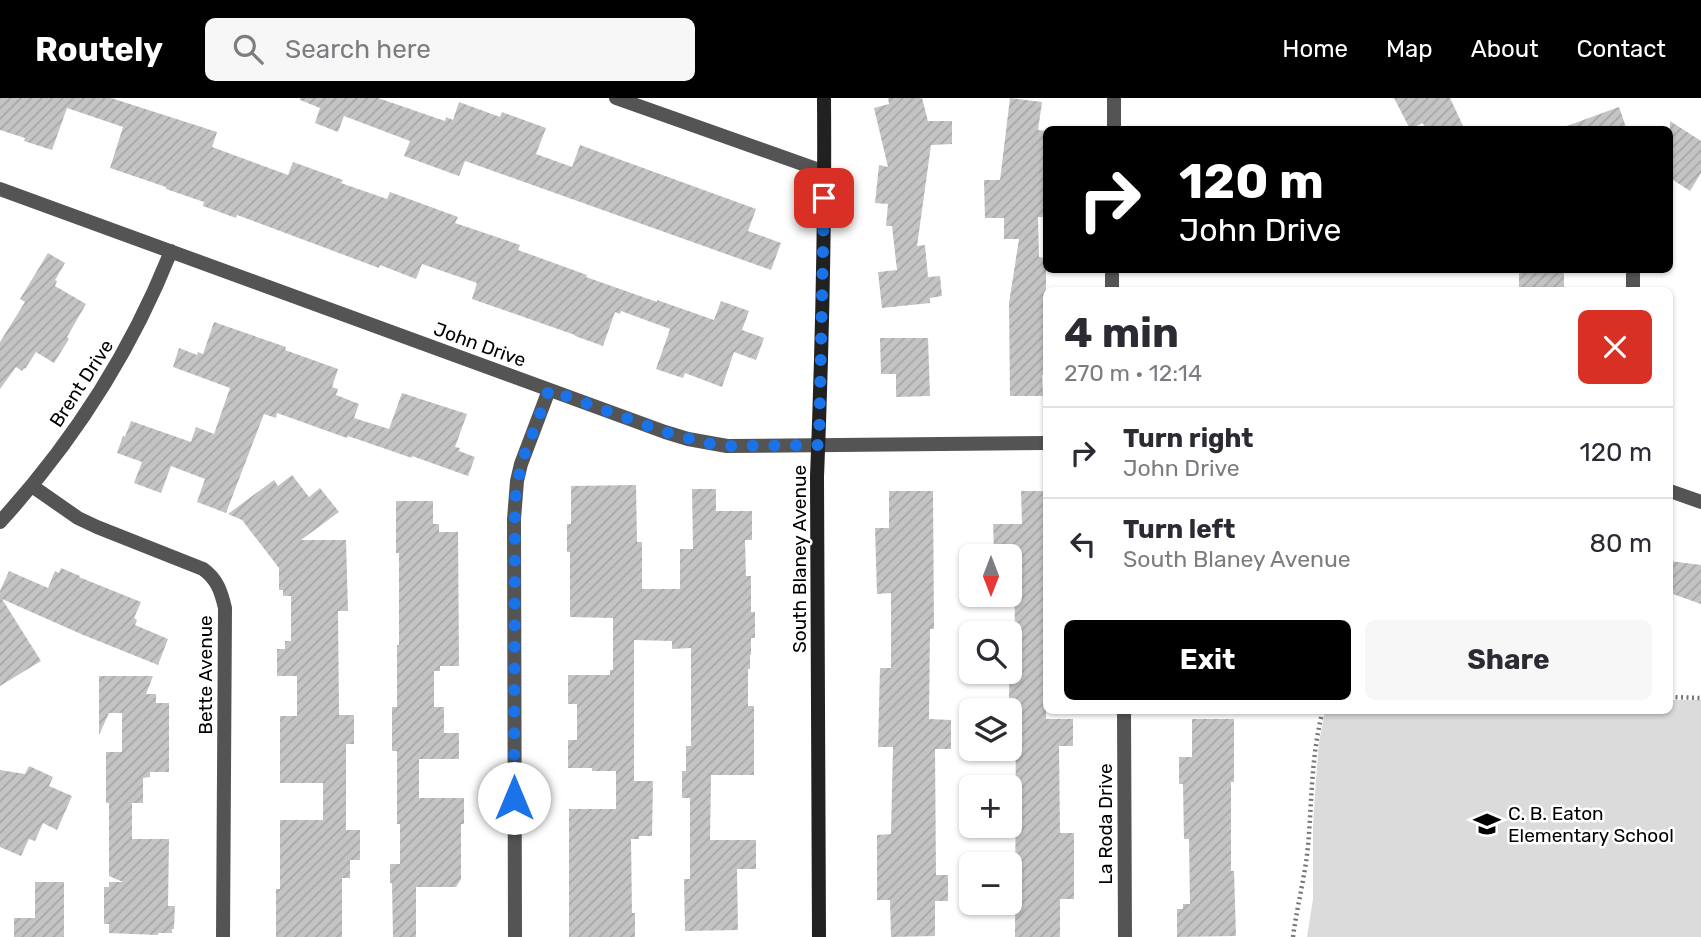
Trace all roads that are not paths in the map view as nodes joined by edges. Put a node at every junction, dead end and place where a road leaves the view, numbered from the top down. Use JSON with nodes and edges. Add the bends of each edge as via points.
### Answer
{"nodes":[{"id":1,"x":616,"y":98,"type":"edge"},
{"id":2,"x":824,"y":98,"type":"edge"},
{"id":3,"x":1114,"y":98,"type":"edge"},
{"id":4,"x":1114,"y":126,"type":"edge"},
{"id":5,"x":825,"y":172,"type":"junction"},
{"id":6,"x":0,"y":189,"type":"edge"},
{"id":7,"x":171,"y":251,"type":"junction"},
{"id":8,"x":549,"y":390,"type":"junction"},
{"id":9,"x":1043,"y":443,"type":"edge"},
{"id":10,"x":819,"y":445,"type":"junction"},
{"id":11,"x":32,"y":486,"type":"junction"},
{"id":12,"x":1673,"y":492,"type":"edge"},
{"id":13,"x":1701,"y":502,"type":"edge"},
{"id":14,"x":0,"y":522,"type":"edge"},
{"id":15,"x":1124,"y":714,"type":"edge"},
{"id":16,"x":223,"y":937,"type":"edge"},
{"id":17,"x":514,"y":937,"type":"edge"},
{"id":18,"x":819,"y":937,"type":"edge"},
{"id":19,"x":1125,"y":937,"type":"edge"}],
"edges":[{"from":1,"to":5,"type":"street"},
{"from":2,"to":5,"type":"street","name":"South Blaney Avenue"},
{"from":3,"to":4,"type":"street"},
{"from":5,"to":10,"type":"street","name":"South Blaney Avenue"},
{"from":6,"to":7,"type":"street","name":"John Drive"},
{"from":7,"to":8,"type":"street","name":"John Drive"},
{"from":7,"to":11,"type":"street","name":"Brent Drive","via":[[103,388]]},
{"from":8,"to":10,"type":"street","name":"John Drive","via":[[706,443]]},
{"from":8,"to":17,"type":"street","via":[[521,464],[514,519]]},
{"from":9,"to":10,"type":"street","name":"John Drive"},
{"from":10,"to":18,"type":"street","name":"South Blaney Avenue"},
{"from":11,"to":14,"type":"street","name":"Brent Drive"},
{"from":11,"to":16,"type":"street","name":"Bette Avenue","via":[[78,518],[203,569],[221,591],[225,608]]},
{"from":12,"to":13,"type":"street"},
{"from":15,"to":19,"type":"street","name":"La Roda Drive"}]}
